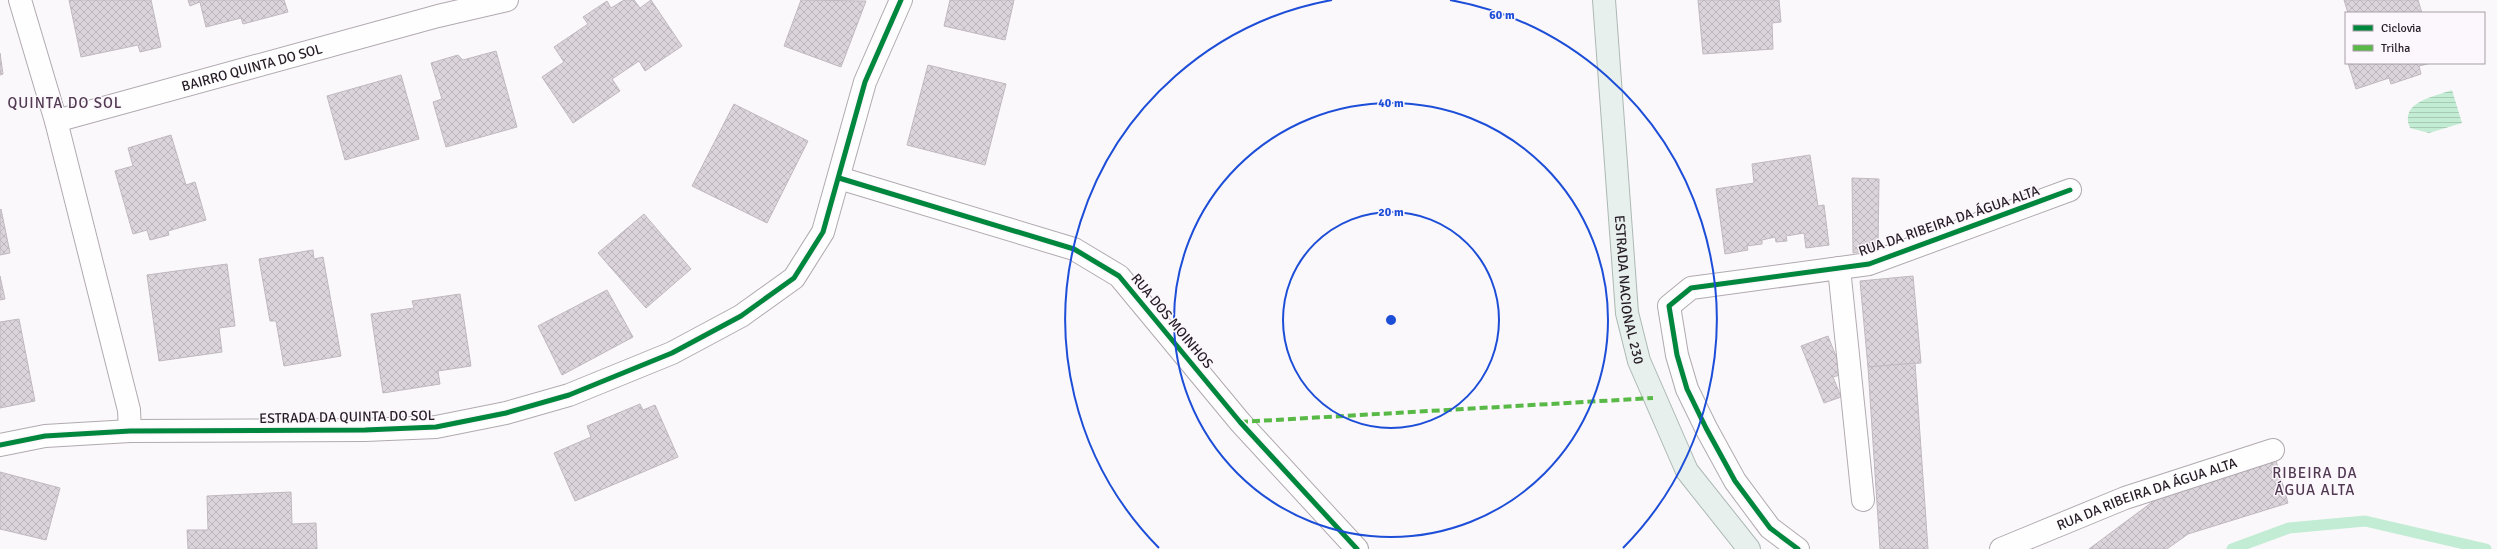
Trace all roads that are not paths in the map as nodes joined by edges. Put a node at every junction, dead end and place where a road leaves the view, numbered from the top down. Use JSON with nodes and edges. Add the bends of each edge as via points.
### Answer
{"nodes":[{"id":1,"x":20,"y":0,"type":"edge"},
{"id":2,"x":507,"y":0,"type":"edge"},
{"id":3,"x":902,"y":0,"type":"edge"},
{"id":4,"x":1604,"y":0,"type":"edge"},
{"id":5,"x":447,"y":7,"type":"edge"},
{"id":6,"x":56,"y":121,"type":"junction"},
{"id":7,"x":839,"y":178,"type":"junction"},
{"id":8,"x":2070,"y":190,"type":"dead end"},
{"id":9,"x":1839,"y":268,"type":"junction"},
{"id":10,"x":130,"y":431,"type":"junction"},
{"id":11,"x":0,"y":444,"type":"edge"},
{"id":12,"x":2273,"y":450,"type":"dead end"},
{"id":13,"x":1863,"y":500,"type":"dead end"},
{"id":14,"x":1357,"y":549,"type":"edge"},
{"id":15,"x":1748,"y":549,"type":"edge"},
{"id":16,"x":1798,"y":549,"type":"edge"},
{"id":17,"x":2001,"y":549,"type":"edge"}],
"edges":[{"from":1,"to":6,"type":"street"},
{"from":2,"to":5,"type":"street","name":"BAIRRO QUINTA DO SOL"},
{"from":3,"to":7,"type":"street","name":"ESTRADA DA QUINTA DO SOL","via":[[865,82]]},
{"from":4,"to":15,"type":"main road","name":"ESTRADA NACIONAL 230","via":[[1627,313],[1639,361],[1687,471]]},
{"from":5,"to":6,"type":"street","name":"BAIRRO QUINTA DO SOL"},
{"from":6,"to":10,"type":"street","via":[[130,410]]},
{"from":7,"to":10,"type":"street","name":"ESTRADA DA QUINTA DO SOL","via":[[823,232],[794,278],[741,316],[672,353],[569,395],[506,413],[436,428]]},
{"from":7,"to":14,"type":"street","name":"RUA DOS MOINHOS","via":[[1074,250],[1119,276],[1240,422]]},
{"from":8,"to":9,"type":"street","name":"RUA DA RIBEIRA DA ÁGUA ALTA","via":[[1870,264]]},
{"from":9,"to":13,"type":"street"},
{"from":9,"to":16,"type":"street","name":"RUA DA RIBEIRA DA ÁGUA ALTA","via":[[1691,288],[1669,306],[1677,355],[1687,389],[1706,428],[1735,481],[1770,528]]},
{"from":10,"to":11,"type":"street","name":"ESTRADA DA QUINTA DO SOL","via":[[45,436]]},
{"from":12,"to":17,"type":"street","name":"RUA DA RIBEIRA DA ÁGUA ALTA","via":[[2125,498]]}]}
